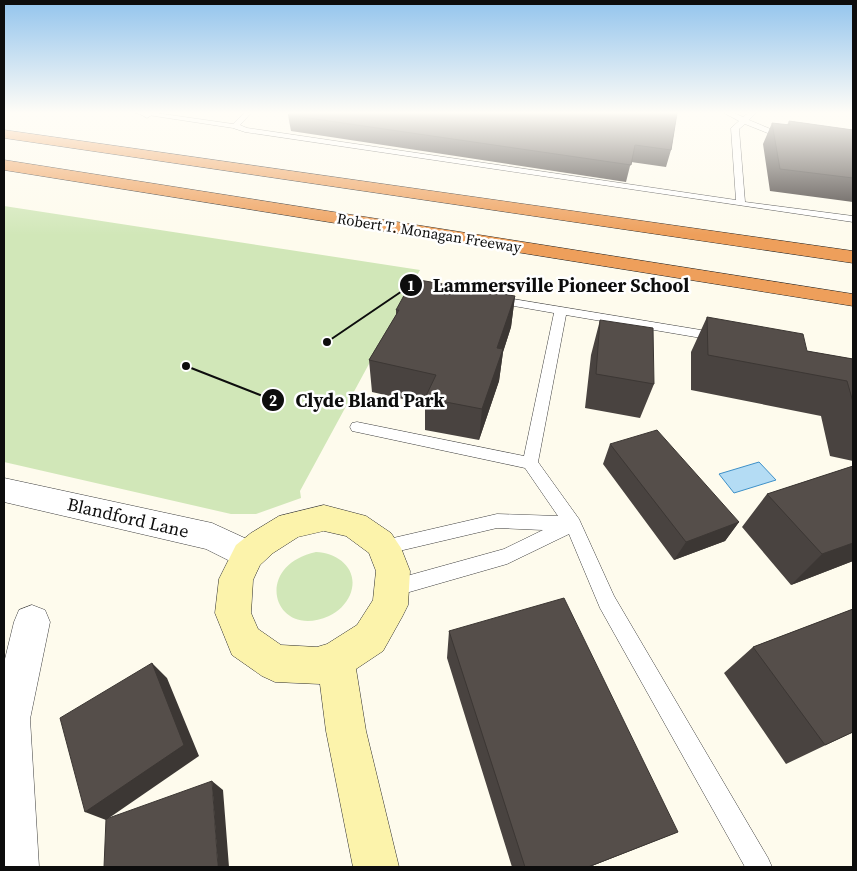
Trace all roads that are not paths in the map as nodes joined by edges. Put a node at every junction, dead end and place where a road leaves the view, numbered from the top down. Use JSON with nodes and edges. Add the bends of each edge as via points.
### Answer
{"nodes":[{"id":1,"x":140,"y":154,"type":"edge"},
{"id":2,"x":403,"y":154,"type":"edge"},
{"id":3,"x":737,"y":154,"type":"edge"},
{"id":4,"x":4,"y":165,"type":"edge"},
{"id":5,"x":740,"y":204,"type":"junction"},
{"id":6,"x":853,"y":218,"type":"edge"},
{"id":7,"x":853,"y":256,"type":"edge"},
{"id":8,"x":487,"y":298,"type":"edge"},
{"id":9,"x":853,"y":300,"type":"edge"},
{"id":10,"x":561,"y":311,"type":"junction"},
{"id":11,"x":727,"y":338,"type":"edge"},
{"id":12,"x":357,"y":426,"type":"dead end"},
{"id":13,"x":530,"y":463,"type":"junction"},
{"id":14,"x":4,"y":490,"type":"edge"},
{"id":15,"x":574,"y":524,"type":"junction"},
{"id":16,"x":382,"y":547,"type":"junction"},
{"id":17,"x":248,"y":555,"type":"junction"},
{"id":18,"x":392,"y":588,"type":"junction"},
{"id":19,"x":32,"y":622,"type":"dead end"},
{"id":20,"x":336,"y":660,"type":"junction"},
{"id":21,"x":16,"y":867,"type":"edge"},
{"id":22,"x":376,"y":867,"type":"edge"},
{"id":23,"x":759,"y":867,"type":"edge"}],
"edges":[{"from":1,"to":7,"type":"highway"},
{"from":2,"to":5,"type":"lane"},
{"from":3,"to":5,"type":"lane"},
{"from":4,"to":9,"type":"highway","name":"Robert T. Monagan Freeway"},
{"from":5,"to":6,"type":"lane"},
{"from":8,"to":10,"type":"lane"},
{"from":10,"to":11,"type":"lane"},
{"from":10,"to":13,"type":"lane"},
{"from":12,"to":13,"type":"lane"},
{"from":13,"to":15,"type":"lane"},
{"from":14,"to":17,"type":"street","name":"Blandford Lane","via":[[212,536]]},
{"from":15,"to":16,"type":"lane","via":[[497,521]]},
{"from":15,"to":18,"type":"lane","via":[[507,556]]},
{"from":15,"to":23,"type":"lane","via":[[607,602]]},
{"from":16,"to":17,"type":"street","via":[[355,525],[324,518],[290,525]]},
{"from":16,"to":18,"type":"street","via":[[393,571]]},
{"from":17,"to":20,"type":"street","via":[[236,580],[233,613],[245,642],[275,663],[317,666]]},
{"from":18,"to":20,"type":"street","via":[[390,605],[370,638]]},
{"from":19,"to":21,"type":"street","via":[[10,719]]},
{"from":20,"to":22,"type":"street","via":[[346,730]]}]}
